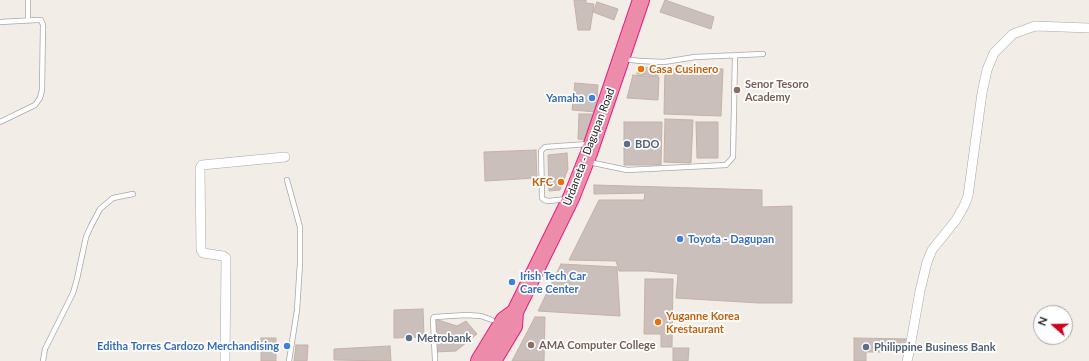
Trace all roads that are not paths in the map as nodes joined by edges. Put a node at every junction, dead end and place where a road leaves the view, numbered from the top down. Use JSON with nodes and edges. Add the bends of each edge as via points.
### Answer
{"nodes":[{"id":1,"x":28,"y":0,"type":"edge"},
{"id":2,"x":640,"y":0,"type":"edge"},
{"id":3,"x":28,"y":20,"type":"junction"},
{"id":4,"x":0,"y":22,"type":"edge"},
{"id":5,"x":1089,"y":28,"type":"edge"},
{"id":6,"x":763,"y":54,"type":"dead end"},
{"id":7,"x":735,"y":56,"type":"junction"},
{"id":8,"x":621,"y":59,"type":"junction"},
{"id":9,"x":0,"y":122,"type":"edge"},
{"id":10,"x":592,"y":144,"type":"junction"},
{"id":11,"x":285,"y":157,"type":"dead end"},
{"id":12,"x":586,"y":162,"type":"junction"},
{"id":13,"x":287,"y":180,"type":"dead end"},
{"id":14,"x":133,"y":194,"type":"dead end"},
{"id":15,"x":571,"y":198,"type":"junction"},
{"id":16,"x":515,"y":312,"type":"junction"},
{"id":17,"x":492,"y":320,"type":"dead end"},
{"id":18,"x":504,"y":343,"type":"junction"},
{"id":19,"x":435,"y":360,"type":"dead end"},
{"id":20,"x":43,"y":361,"type":"edge"},
{"id":21,"x":225,"y":361,"type":"edge"},
{"id":22,"x":289,"y":361,"type":"edge"},
{"id":23,"x":479,"y":361,"type":"edge"},
{"id":24,"x":493,"y":361,"type":"edge"},
{"id":25,"x":509,"y":361,"type":"edge"},
{"id":26,"x":906,"y":361,"type":"edge"}],
"edges":[{"from":1,"to":3,"type":"lane"},
{"from":2,"to":8,"type":"highway","name":"Urdaneta - Dagupan Road"},
{"from":3,"to":4,"type":"lane"},
{"from":3,"to":9,"type":"lane","via":[[41,20],[43,25],[40,98],[35,104]]},
{"from":5,"to":26,"type":"street","via":[[1034,26],[1013,34],[994,53],[982,93],[968,196],[956,220],[932,250],[927,262]]},
{"from":6,"to":7,"type":"lane"},
{"from":7,"to":8,"type":"lane","via":[[695,57],[664,62]]},
{"from":7,"to":12,"type":"lane","via":[[733,157],[726,165],[627,170]]},
{"from":8,"to":10,"type":"highway","name":"Urdaneta - Dagupan Road"},
{"from":10,"to":12,"type":"highway","name":"Urdaneta - Dagupan Road"},
{"from":10,"to":15,"type":"lane","via":[[545,147],[541,150],[542,198],[549,201]]},
{"from":11,"to":21,"type":"street","via":[[202,165],[200,168],[201,250],[203,253],[226,258]]},
{"from":12,"to":15,"type":"highway","name":"Urdaneta - Dagupan Road"},
{"from":13,"to":22,"type":"lane","via":[[300,227],[297,310]]},
{"from":14,"to":20,"type":"lane","via":[[113,198],[100,209],[86,237],[73,293],[45,349]]},
{"from":15,"to":16,"type":"highway","name":"Urdaneta - Dagupan Road"},
{"from":16,"to":18,"type":"highway","name":"Urdaneta - Dagupan Road","via":[[514,326]]},
{"from":16,"to":23,"type":"highway","name":"Urdaneta - Dagupan Road","via":[[504,320]]},
{"from":17,"to":19,"type":"lane","via":[[466,315],[434,317]]},
{"from":18,"to":24,"type":"highway","name":"Urdaneta - Dagupan Road"},
{"from":18,"to":25,"type":"highway"}]}
